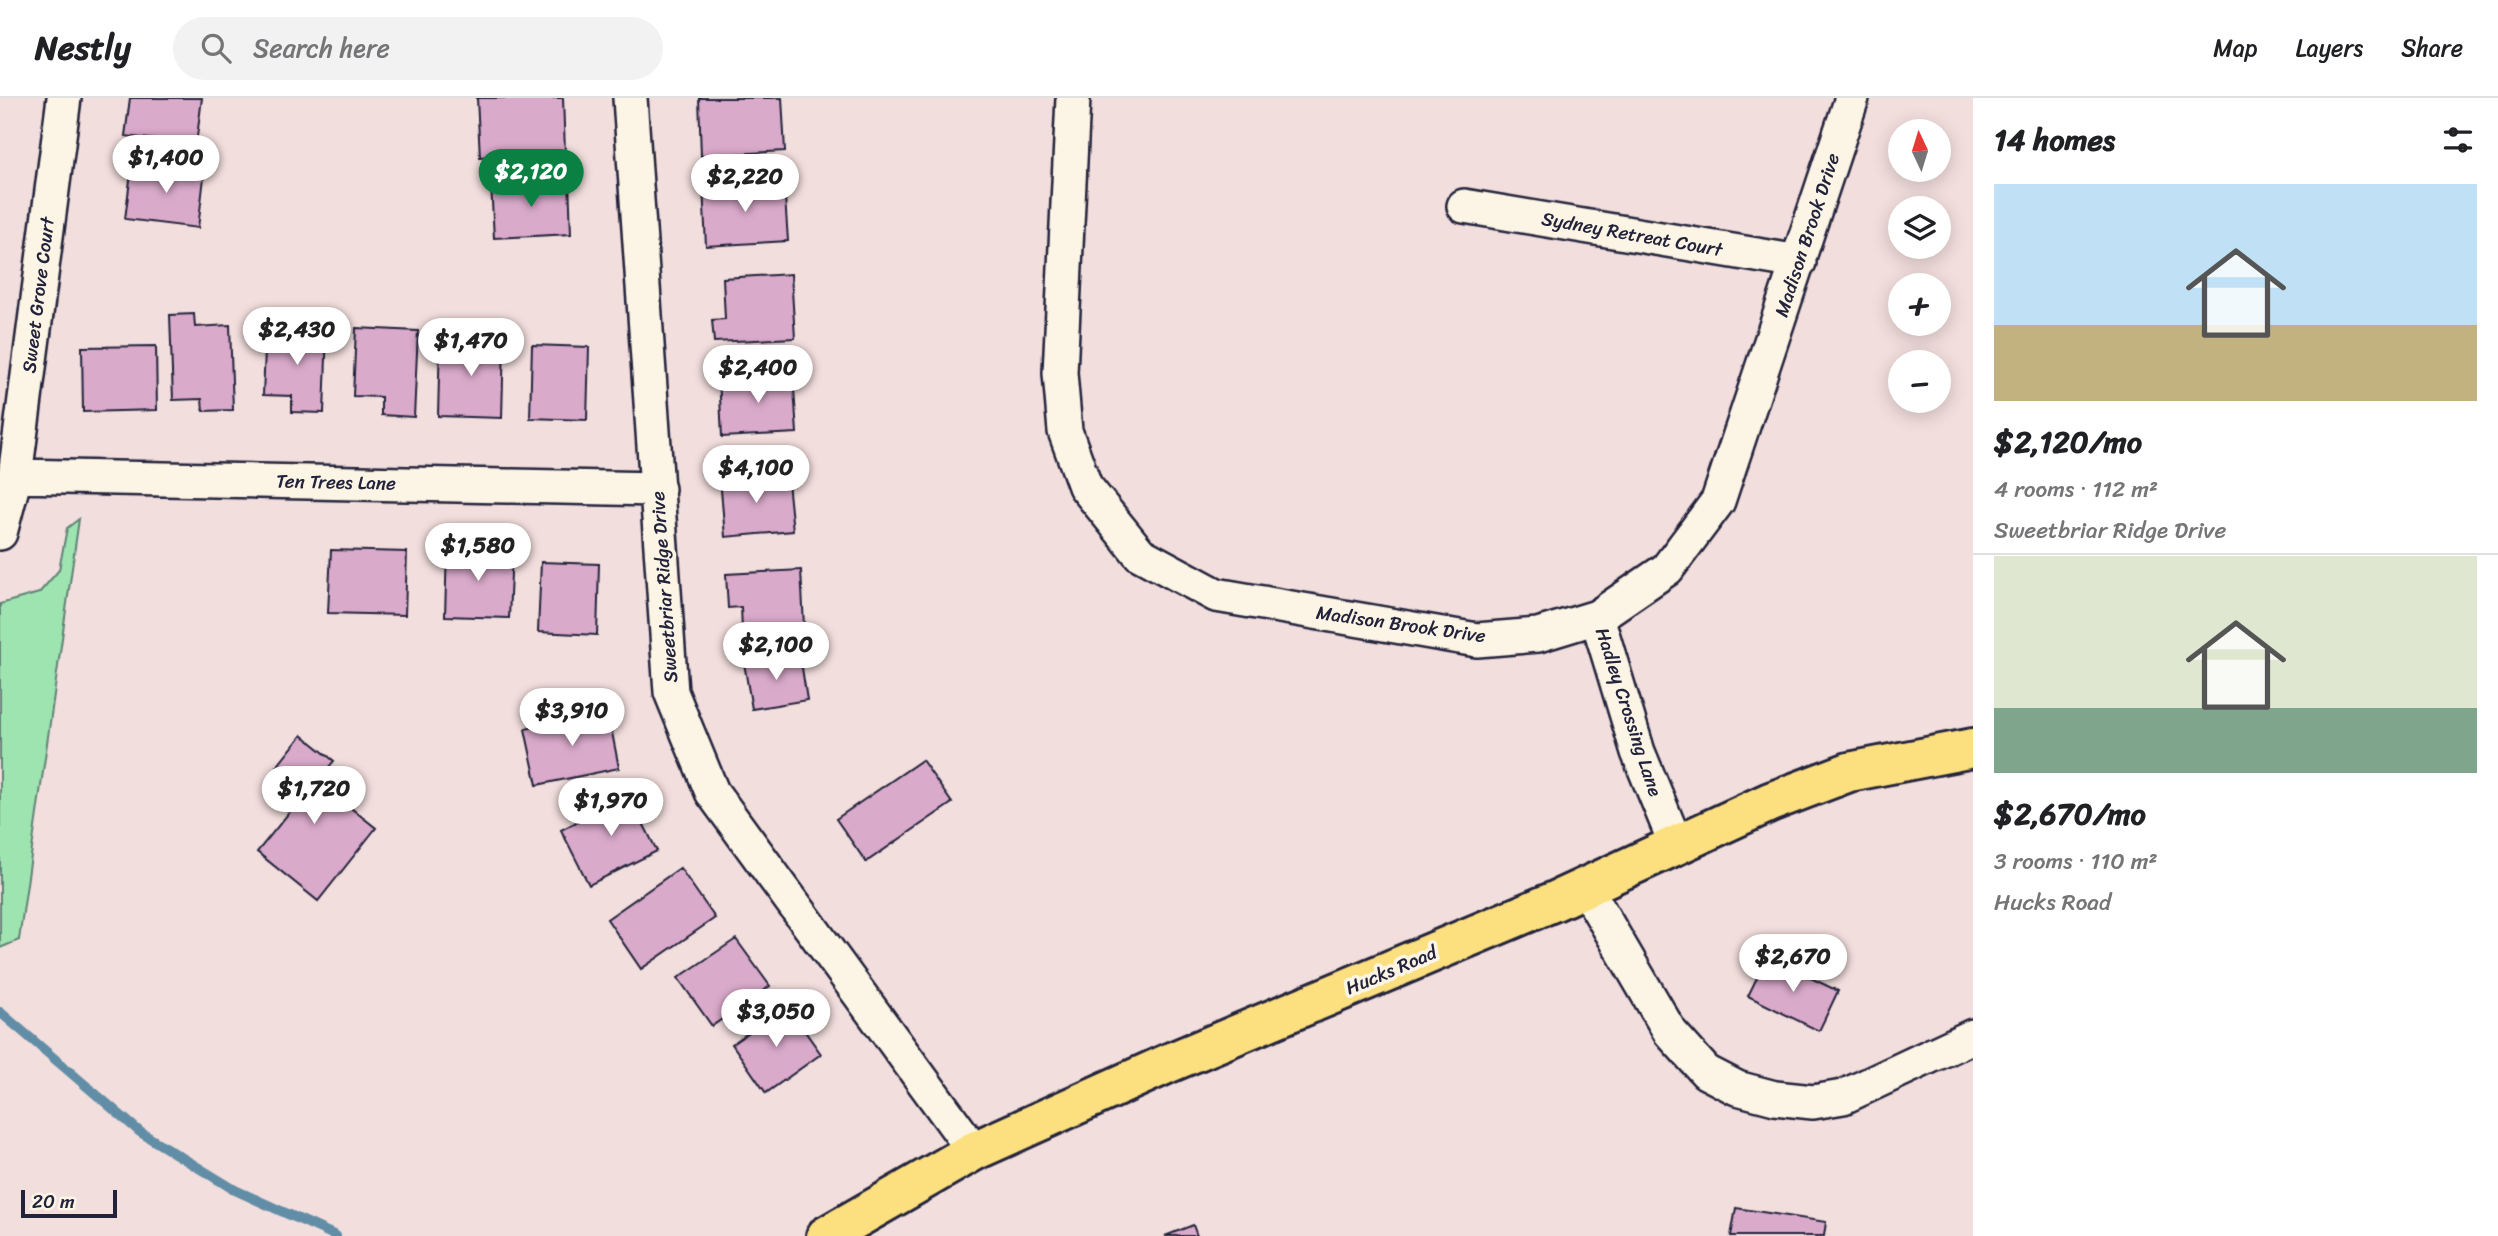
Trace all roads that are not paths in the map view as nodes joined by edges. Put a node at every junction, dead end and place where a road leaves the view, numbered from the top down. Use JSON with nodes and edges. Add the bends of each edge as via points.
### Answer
{"nodes":[{"id":1,"x":64,"y":98,"type":"edge"},
{"id":2,"x":630,"y":98,"type":"edge"},
{"id":3,"x":1073,"y":98,"type":"edge"},
{"id":4,"x":1852,"y":98,"type":"edge"},
{"id":5,"x":1464,"y":206,"type":"dead end"},
{"id":6,"x":1799,"y":262,"type":"junction"},
{"id":7,"x":15,"y":476,"type":"junction"},
{"id":8,"x":658,"y":489,"type":"junction"},
{"id":9,"x":0,"y":533,"type":"edge"},
{"id":10,"x":1597,"y":617,"type":"junction"},
{"id":11,"x":1973,"y":748,"type":"edge"},
{"id":12,"x":1677,"y":847,"type":"junction"},
{"id":13,"x":1586,"y":888,"type":"junction"},
{"id":14,"x":1973,"y":1036,"type":"edge"},
{"id":15,"x":974,"y":1151,"type":"junction"},
{"id":16,"x":826,"y":1236,"type":"edge"}],
"edges":[{"from":1,"to":7,"type":"street","name":"Sweet Grove Court"},
{"from":2,"to":8,"type":"street","name":"Sweetbriar Ridge Drive"},
{"from":3,"to":10,"type":"street","name":"Madison Brook Drive","via":[[1060,373],[1065,431],[1085,486],[1140,554],[1216,595],[1476,639],[1538,635]]},
{"from":4,"to":6,"type":"street","name":"Madison Brook Drive"},
{"from":5,"to":6,"type":"street","name":"Sydney Retreat Court"},
{"from":6,"to":10,"type":"street","name":"Madison Brook Drive","via":[[1718,501],[1667,569]]},
{"from":7,"to":8,"type":"street","name":"Ten Trees Lane"},
{"from":7,"to":9,"type":"street","name":"Sweet Grove Court"},
{"from":8,"to":15,"type":"street","name":"Sweetbriar Ridge Drive","via":[[671,692],[712,792]]},
{"from":10,"to":12,"type":"street","name":"Hadley Crossing Lane","via":[[1638,752]]},
{"from":11,"to":12,"type":"main road","name":"Hucks Road","via":[[1849,772],[1770,802]]},
{"from":12,"to":13,"type":"main road","name":"Hucks Road"},
{"from":13,"to":14,"type":"street","via":[[1670,1032],[1706,1072],[1737,1088],[1813,1102],[1843,1097]]},
{"from":13,"to":15,"type":"main road","name":"Hucks Road"},
{"from":15,"to":16,"type":"main road","name":"Hucks Road"}]}
